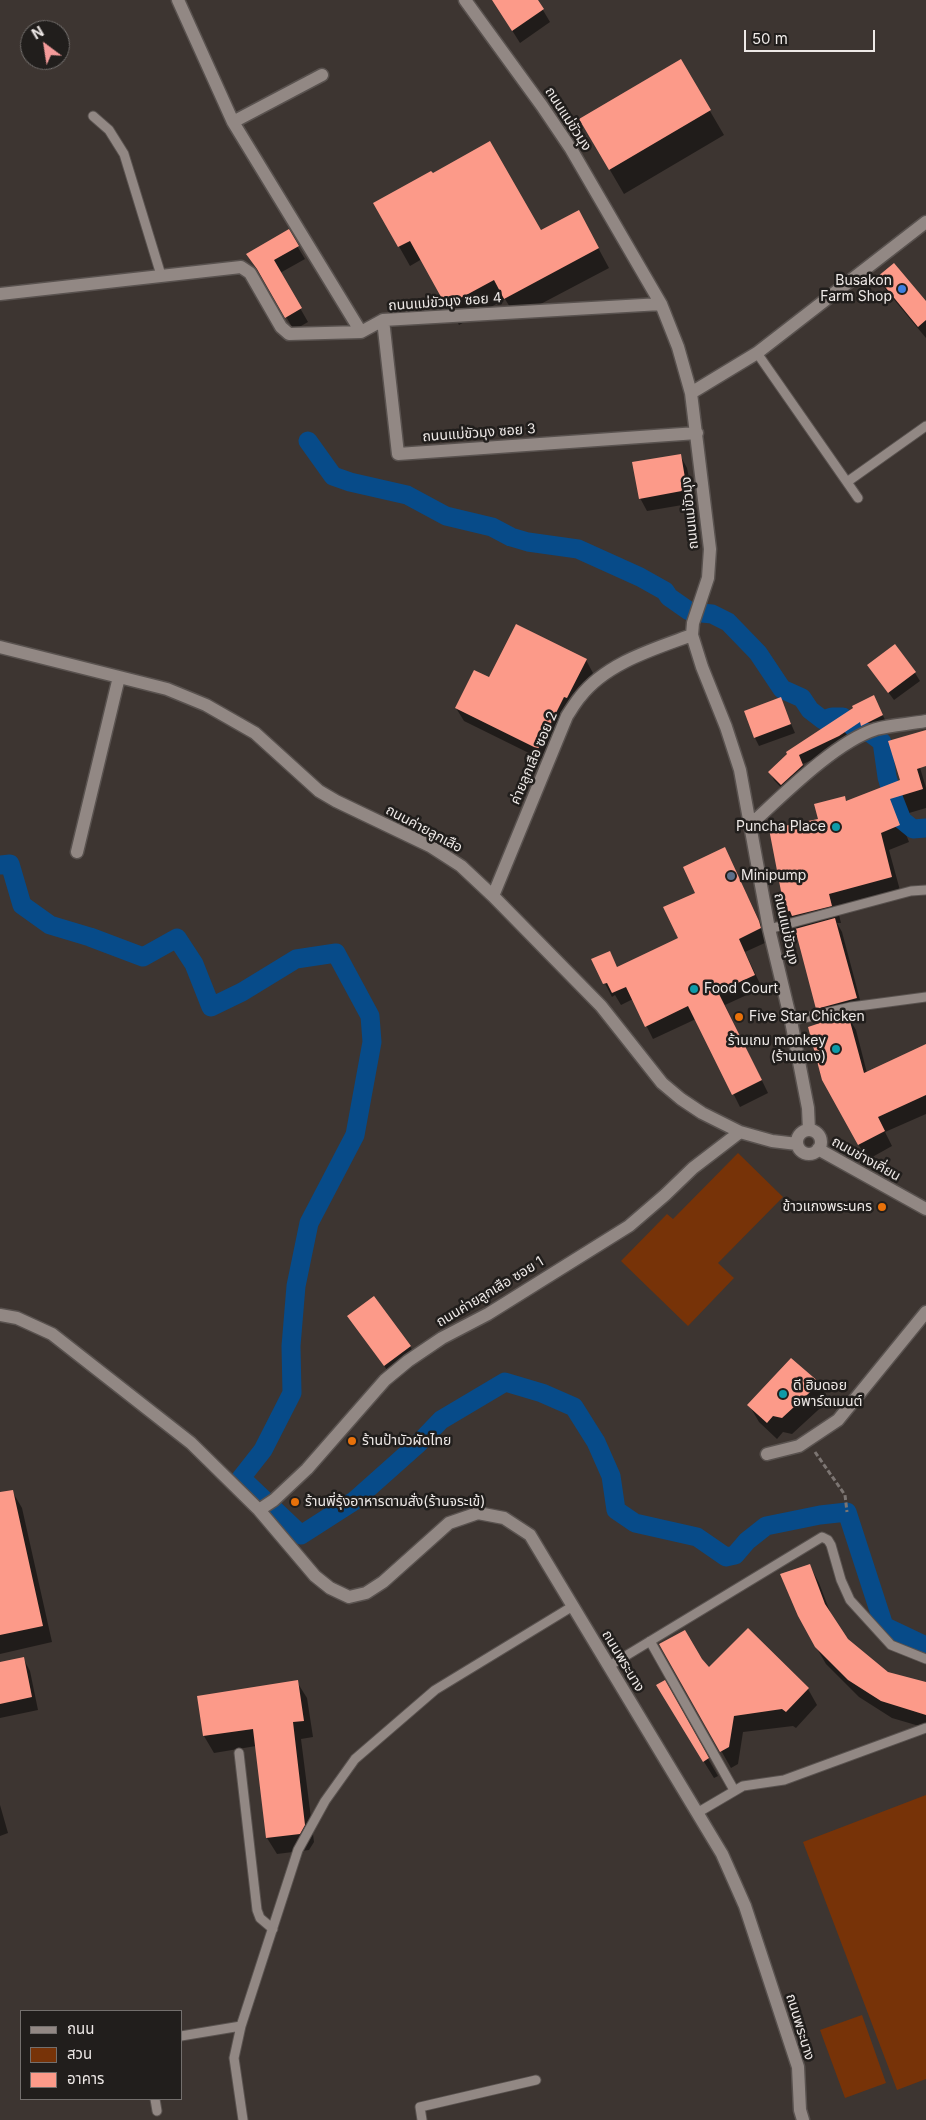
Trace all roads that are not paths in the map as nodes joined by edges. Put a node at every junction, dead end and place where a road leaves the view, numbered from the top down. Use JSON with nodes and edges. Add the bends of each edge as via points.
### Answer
{"nodes":[{"id":1,"x":178,"y":0,"type":"edge"},
{"id":2,"x":465,"y":0,"type":"edge"},
{"id":3,"x":322,"y":75,"type":"dead end"},
{"id":4,"x":93,"y":116,"type":"dead end"},
{"id":5,"x":233,"y":122,"type":"junction"},
{"id":6,"x":926,"y":222,"type":"edge"},
{"id":7,"x":161,"y":275,"type":"junction"},
{"id":8,"x":0,"y":294,"type":"edge"},
{"id":9,"x":662,"y":304,"type":"junction"},
{"id":10,"x":383,"y":320,"type":"junction"},
{"id":11,"x":361,"y":332,"type":"junction"},
{"id":12,"x":757,"y":353,"type":"junction"},
{"id":13,"x":691,"y":393,"type":"junction"},
{"id":14,"x":926,"y":426,"type":"edge"},
{"id":15,"x":697,"y":432,"type":"junction"},
{"id":16,"x":847,"y":482,"type":"junction"},
{"id":17,"x":858,"y":498,"type":"dead end"},
{"id":18,"x":692,"y":635,"type":"junction"},
{"id":19,"x":0,"y":647,"type":"edge"},
{"id":20,"x":119,"y":677,"type":"junction"},
{"id":21,"x":926,"y":721,"type":"edge"},
{"id":22,"x":750,"y":826,"type":"junction"},
{"id":23,"x":77,"y":852,"type":"dead end"},
{"id":24,"x":926,"y":890,"type":"edge"},
{"id":25,"x":493,"y":896,"type":"junction"},
{"id":26,"x":769,"y":929,"type":"junction"},
{"id":27,"x":926,"y":997,"type":"edge"},
{"id":28,"x":791,"y":1021,"type":"junction"},
{"id":29,"x":809,"y":1130,"type":"junction"},
{"id":30,"x":740,"y":1132,"type":"junction"},
{"id":31,"x":797,"y":1144,"type":"junction"},
{"id":32,"x":818,"y":1150,"type":"junction"},
{"id":33,"x":926,"y":1209,"type":"edge"},
{"id":34,"x":926,"y":1312,"type":"edge"},
{"id":35,"x":0,"y":1315,"type":"edge"},
{"id":36,"x":767,"y":1454,"type":"dead end"},
{"id":37,"x":259,"y":1510,"type":"junction"},
{"id":38,"x":574,"y":1606,"type":"junction"},
{"id":39,"x":650,"y":1642,"type":"junction"},
{"id":40,"x":926,"y":1658,"type":"edge"},
{"id":41,"x":609,"y":1666,"type":"junction"},
{"id":42,"x":926,"y":1728,"type":"edge"},
{"id":43,"x":239,"y":1753,"type":"dead end"},
{"id":44,"x":734,"y":1790,"type":"junction"},
{"id":45,"x":697,"y":1813,"type":"junction"},
{"id":46,"x":273,"y":1929,"type":"junction"},
{"id":47,"x":241,"y":2026,"type":"junction"},
{"id":48,"x":182,"y":2036,"type":"edge"},
{"id":49,"x":536,"y":2080,"type":"dead end"},
{"id":50,"x":156,"y":2100,"type":"edge"},
{"id":51,"x":157,"y":2111,"type":"dead end"},
{"id":52,"x":242,"y":2120,"type":"edge"},
{"id":53,"x":422,"y":2120,"type":"edge"},
{"id":54,"x":803,"y":2120,"type":"edge"}],
"edges":[{"from":1,"to":5,"type":"street"},
{"from":2,"to":9,"type":"street","name":"ถนนแม่ขัวมุง","via":[[571,149]]},
{"from":3,"to":5,"type":"street"},
{"from":4,"to":7,"type":"lane","via":[[108,130],[124,154]]},
{"from":5,"to":11,"type":"street"},
{"from":6,"to":12,"type":"street"},
{"from":7,"to":8,"type":"street","name":"ถนนแม่ขัวมุง ซอย 4"},
{"from":7,"to":11,"type":"street","name":"ถนนแม่ขัวมุง ซอย 4","via":[[241,266],[250,273],[281,327],[289,334]]},
{"from":9,"to":10,"type":"street","name":"ถนนแม่ขัวมุง ซอย 4"},
{"from":9,"to":13,"type":"street","name":"ถนนแม่ขัวมุง"},
{"from":10,"to":11,"type":"street","name":"ถนนแม่ขัวมุง ซอย 4"},
{"from":10,"to":15,"type":"street","name":"ถนนแม่ขัวมุง ซอย 3","via":[[398,454]]},
{"from":12,"to":13,"type":"street"},
{"from":12,"to":16,"type":"lane"},
{"from":13,"to":15,"type":"street","name":"ถนนแม่ขัวมุง"},
{"from":14,"to":16,"type":"lane"},
{"from":15,"to":18,"type":"street","name":"ถนนแม่ขัวมุง","via":[[710,549],[708,578]]},
{"from":16,"to":17,"type":"lane"},
{"from":18,"to":22,"type":"street","name":"ถนนแม่ขัวมุง","via":[[740,770]]},
{"from":18,"to":25,"type":"street","name":"ค่ายลูกเสือ ซอย 2","via":[[621,664],[580,696],[567,716]]},
{"from":19,"to":20,"type":"street","name":"ถนนค่ายลูกเสือ"},
{"from":20,"to":23,"type":"street"},
{"from":20,"to":25,"type":"street","name":"ถนนค่ายลูกเสือ","via":[[167,689],[206,705],[255,733],[319,791],[430,846],[461,866]]},
{"from":21,"to":22,"type":"street","via":[[875,730],[846,744],[802,778]]},
{"from":22,"to":26,"type":"street","name":"ถนนแม่ขัวมุง"},
{"from":24,"to":26,"type":"lane","via":[[911,891]]},
{"from":25,"to":30,"type":"street","name":"ถนนค่ายลูกเสือ","via":[[601,1006],[662,1083],[702,1113]]},
{"from":26,"to":28,"type":"street","name":"ถนนแม่ขัวมุง"},
{"from":27,"to":28,"type":"lane","via":[[851,1007]]},
{"from":28,"to":29,"type":"street","name":"ถนนแม่ขัวมุง","via":[[808,1108]]},
{"from":29,"to":31,"type":"street","via":[[799,1135]]},
{"from":29,"to":32,"type":"street","via":[[818,1134],[821,1142]]},
{"from":30,"to":31,"type":"street","name":"ถนนค่ายลูกเสือ"},
{"from":30,"to":37,"type":"street","name":"ถนนค่ายลูกเสือ ซอย 1","via":[[693,1168],[629,1226],[408,1361],[384,1380],[307,1469]]},
{"from":31,"to":32,"type":"street","via":[[805,1153]]},
{"from":32,"to":33,"type":"street","name":"ถนนช่างเคี่ยน"},
{"from":34,"to":36,"type":"street","via":[[838,1420],[799,1446]]},
{"from":35,"to":37,"type":"street","via":[[17,1318],[52,1334],[191,1443]]},
{"from":37,"to":38,"type":"street","name":"ถนนพระนาง","via":[[315,1576],[349,1597],[366,1593],[383,1582],[449,1523],[478,1513],[504,1518],[530,1536]]},
{"from":38,"to":41,"type":"street","name":"ถนนพระนาง"},
{"from":38,"to":46,"type":"lane","via":[[435,1690],[356,1759],[325,1801],[298,1850]]},
{"from":39,"to":40,"type":"lane","via":[[822,1537],[831,1544],[850,1600],[891,1644]]},
{"from":39,"to":41,"type":"lane"},
{"from":39,"to":44,"type":"lane"},
{"from":41,"to":45,"type":"street","name":"ถนนพระนาง"},
{"from":42,"to":44,"type":"lane","via":[[784,1780]]},
{"from":43,"to":46,"type":"lane","via":[[257,1910],[260,1918]]},
{"from":44,"to":45,"type":"lane"},
{"from":45,"to":54,"type":"street","name":"ถนนพระนาง","via":[[722,1854],[745,1906],[798,2067]]},
{"from":46,"to":47,"type":"lane"},
{"from":47,"to":48,"type":"lane"},
{"from":47,"to":52,"type":"lane","via":[[234,2058]]},
{"from":49,"to":53,"type":"lane","via":[[420,2107]]},
{"from":50,"to":51,"type":"lane"}]}
